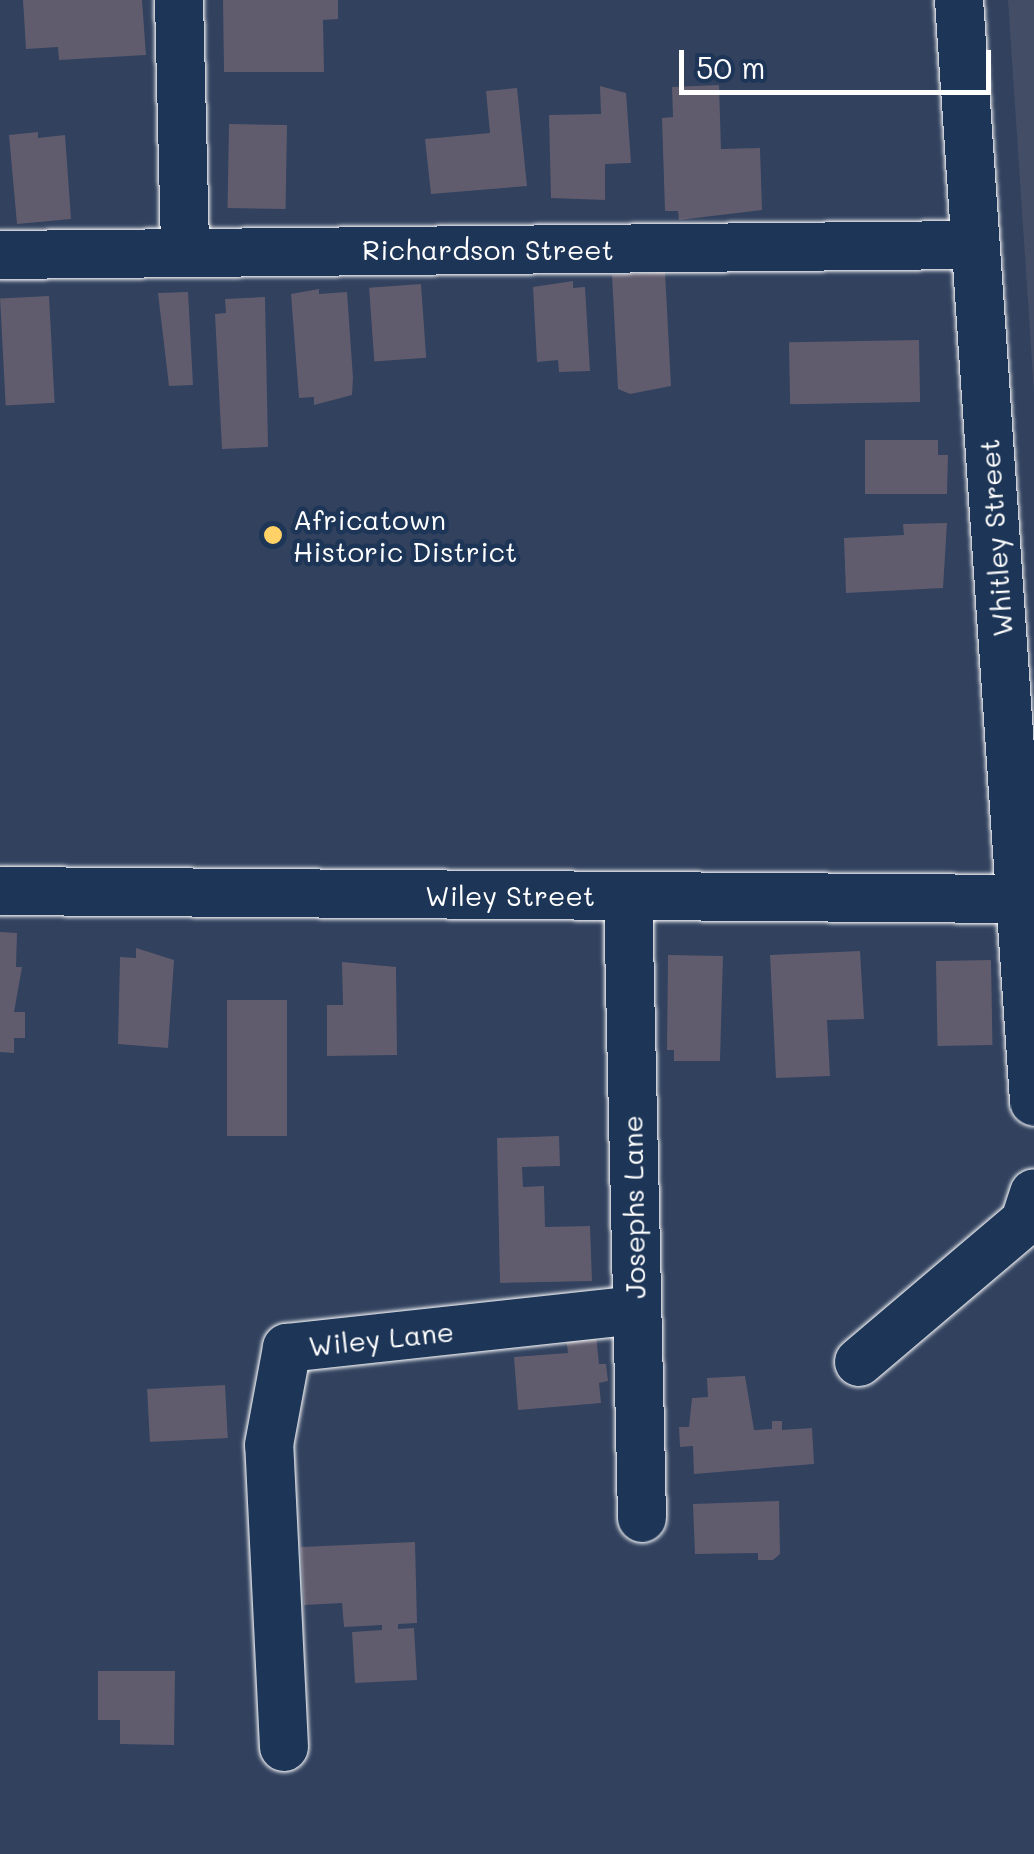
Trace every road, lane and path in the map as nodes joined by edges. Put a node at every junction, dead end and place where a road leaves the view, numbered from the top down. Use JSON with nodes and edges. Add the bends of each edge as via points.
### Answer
{"nodes":[{"id":1,"x":180,"y":0,"type":"edge"},
{"id":2,"x":959,"y":0,"type":"edge"},
{"id":3,"x":975,"y":245,"type":"junction"},
{"id":4,"x":185,"y":252,"type":"junction"},
{"id":5,"x":0,"y":256,"type":"edge"},
{"id":6,"x":0,"y":891,"type":"edge"},
{"id":7,"x":628,"y":896,"type":"junction"},
{"id":8,"x":1020,"y":899,"type":"junction"},
{"id":9,"x":1033,"y":1089,"type":"edge"},
{"id":10,"x":1030,"y":1207,"type":"edge"},
{"id":11,"x":634,"y":1310,"type":"junction"},
{"id":12,"x":859,"y":1362,"type":"dead end"},
{"id":13,"x":642,"y":1518,"type":"dead end"},
{"id":14,"x":284,"y":1746,"type":"dead end"}],
"edges":[{"from":1,"to":4,"type":"street"},
{"from":2,"to":3,"type":"street","name":"Whitley Street"},
{"from":3,"to":4,"type":"street","name":"Richardson Street"},
{"from":3,"to":8,"type":"street","name":"Whitley Street"},
{"from":4,"to":5,"type":"street","name":"Richardson Street"},
{"from":6,"to":7,"type":"street","name":"Wiley Street"},
{"from":7,"to":8,"type":"street","name":"Wiley Street"},
{"from":7,"to":11,"type":"street","name":"Josephs Lane"},
{"from":8,"to":9,"type":"street","name":"Whitley Street"},
{"from":10,"to":12,"type":"street"},
{"from":11,"to":13,"type":"street","name":"Josephs Lane"},
{"from":11,"to":14,"type":"street","name":"Wiley Lane","via":[[288,1348],[269,1445]]}]}
